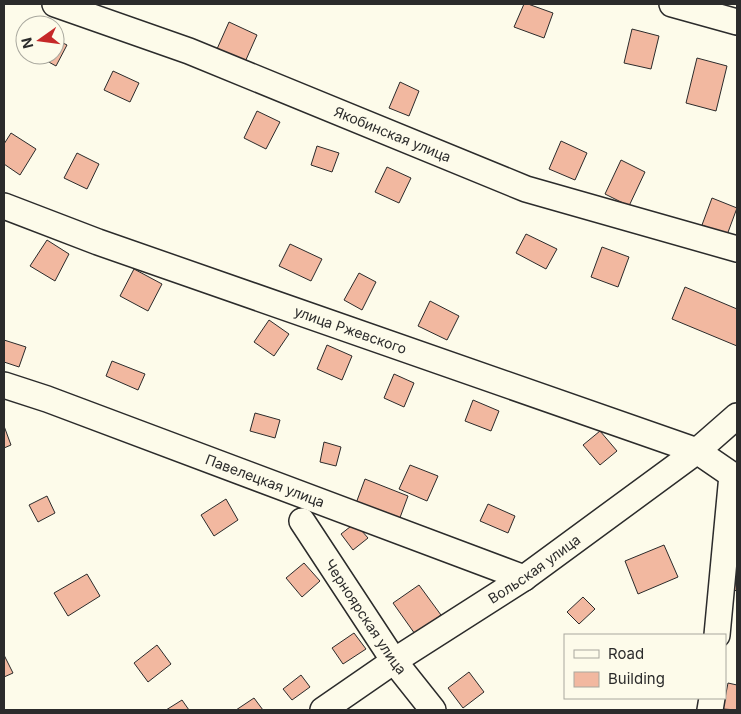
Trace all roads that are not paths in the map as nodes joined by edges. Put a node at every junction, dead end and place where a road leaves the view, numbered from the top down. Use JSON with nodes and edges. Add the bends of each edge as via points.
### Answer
{"nodes":[{"id":1,"x":55,"y":4,"type":"edge"},
{"id":2,"x":672,"y":4,"type":"edge"},
{"id":3,"x":737,"y":22,"type":"edge"},
{"id":4,"x":4,"y":206,"type":"edge"},
{"id":5,"x":737,"y":249,"type":"edge"},
{"id":6,"x":4,"y":385,"type":"edge"},
{"id":7,"x":737,"y":416,"type":"edge"},
{"id":8,"x":697,"y":451,"type":"junction"},
{"id":9,"x":302,"y":521,"type":"dead end"},
{"id":10,"x":524,"y":578,"type":"junction"},
{"id":11,"x":717,"y":634,"type":"edge"},
{"id":12,"x":394,"y":661,"type":"junction"},
{"id":13,"x":323,"y":710,"type":"edge"},
{"id":14,"x":433,"y":710,"type":"edge"}],
"edges":[{"from":1,"to":5,"type":"street","name":"Якобинская улица","via":[[189,51],[526,189]]},
{"from":2,"to":3,"type":"street"},
{"from":4,"to":8,"type":"street","name":"улица Ржевского","via":[[98,242]]},
{"from":6,"to":10,"type":"street","name":"Павелецкая улица"},
{"from":7,"to":8,"type":"street","name":"Вольская улица"},
{"from":8,"to":10,"type":"street","name":"Вольская улица"},
{"from":8,"to":11,"type":"street","name":"улица Ржевского","via":[[732,475]]},
{"from":9,"to":12,"type":"street","name":"Черноярская улица"},
{"from":10,"to":12,"type":"street","name":"Вольская улица"},
{"from":12,"to":13,"type":"street","name":"Вольская улица"},
{"from":12,"to":14,"type":"street","name":"Черноярская улица"}]}
